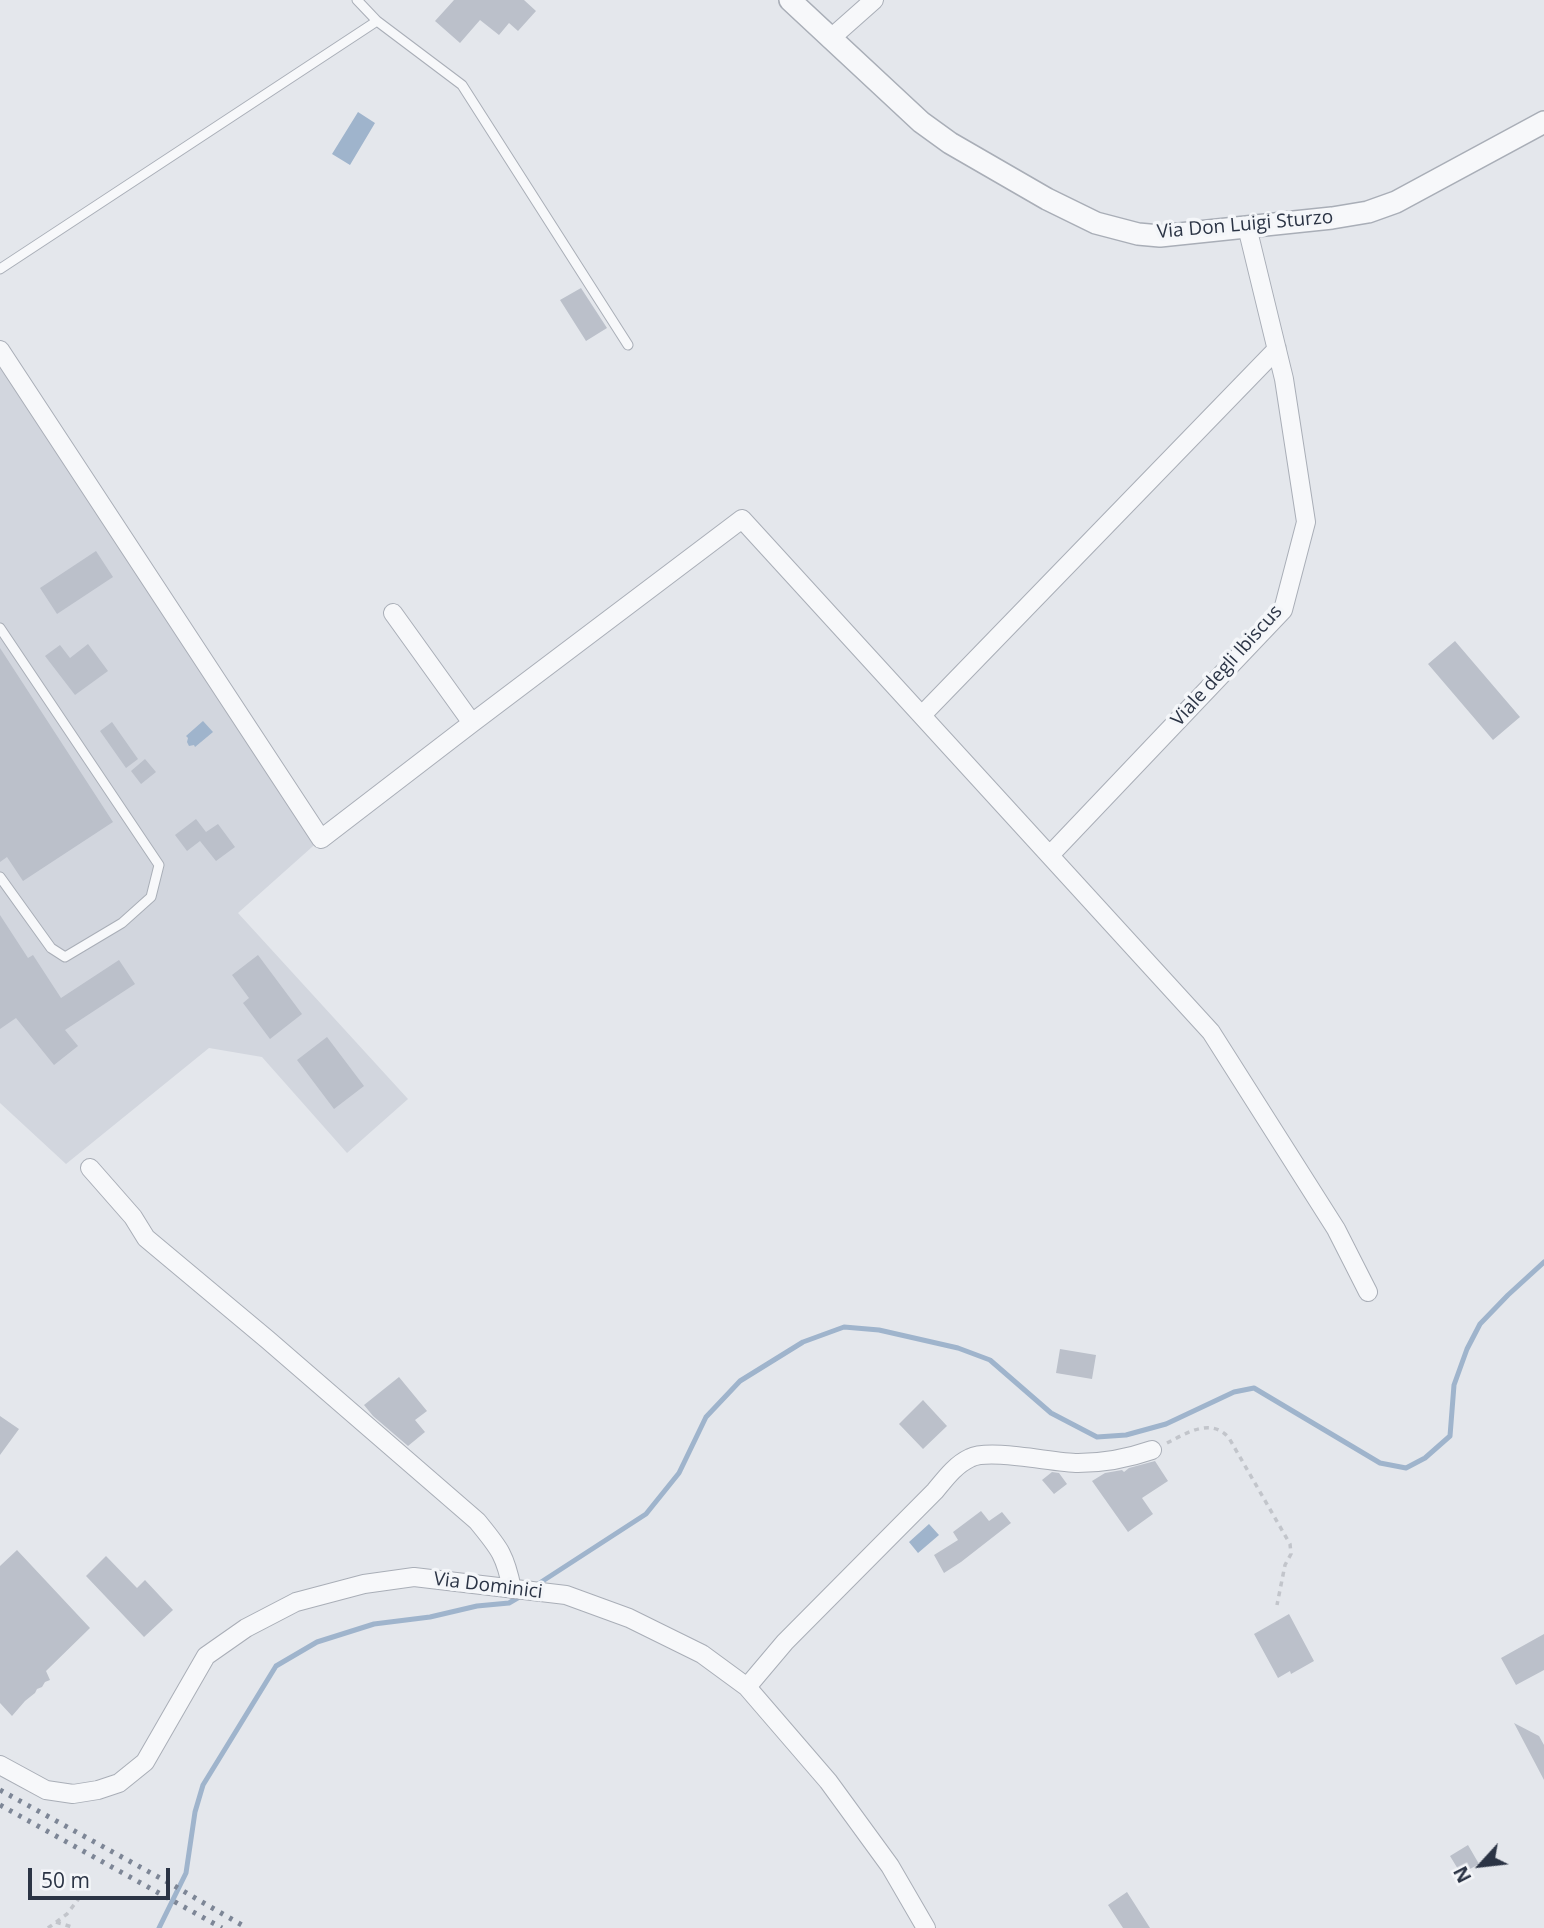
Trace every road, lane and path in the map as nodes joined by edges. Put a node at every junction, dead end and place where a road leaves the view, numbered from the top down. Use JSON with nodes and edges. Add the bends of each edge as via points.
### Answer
{"nodes":[{"id":1,"x":357,"y":0,"type":"edge"},
{"id":2,"x":790,"y":0,"type":"edge"},
{"id":3,"x":874,"y":0,"type":"edge"},
{"id":4,"x":377,"y":22,"type":"junction"},
{"id":5,"x":830,"y":39,"type":"junction"},
{"id":6,"x":1544,"y":122,"type":"edge"},
{"id":7,"x":1247,"y":227,"type":"junction"},
{"id":8,"x":0,"y":269,"type":"edge"},
{"id":9,"x":628,"y":345,"type":"dead end"},
{"id":10,"x":1277,"y":349,"type":"junction"},
{"id":11,"x":0,"y":350,"type":"edge"},
{"id":12,"x":393,"y":613,"type":"dead end"},
{"id":13,"x":0,"y":628,"type":"edge"},
{"id":14,"x":922,"y":715,"type":"junction"},
{"id":15,"x":472,"y":723,"type":"junction"},
{"id":16,"x":1050,"y":855,"type":"junction"},
{"id":17,"x":0,"y":877,"type":"edge"},
{"id":18,"x":90,"y":1168,"type":"dead end"},
{"id":19,"x":1368,"y":1292,"type":"dead end"},
{"id":20,"x":1152,"y":1450,"type":"joint"},
{"id":21,"x":514,"y":1589,"type":"junction"},
{"id":22,"x":1277,"y":1605,"type":"dead end"},
{"id":23,"x":747,"y":1687,"type":"junction"},
{"id":24,"x":0,"y":1765,"type":"edge"},
{"id":25,"x":83,"y":1893,"type":"dead end"},
{"id":26,"x":56,"y":1922,"type":"junction"},
{"id":27,"x":48,"y":1928,"type":"edge"},
{"id":28,"x":75,"y":1928,"type":"edge"},
{"id":29,"x":926,"y":1928,"type":"edge"}],
"edges":[{"from":1,"to":4,"type":"lane"},
{"from":2,"to":5,"type":"street","name":"Via Don Luigi Sturzo"},
{"from":3,"to":5,"type":"street"},
{"from":4,"to":8,"type":"lane"},
{"from":4,"to":9,"type":"lane","via":[[463,85]]},
{"from":5,"to":7,"type":"street","name":"Via Don Luigi Sturzo","via":[[950,143],[1096,223],[1160,236]]},
{"from":6,"to":7,"type":"street","name":"Via Don Luigi Sturzo","via":[[1396,202],[1368,212]]},
{"from":7,"to":10,"type":"street","name":"Viale degli Ibiscus"},
{"from":10,"to":14,"type":"street"},
{"from":10,"to":16,"type":"street","name":"Viale degli Ibiscus","via":[[1306,522],[1283,610]]},
{"from":11,"to":15,"type":"street","via":[[321,839]]},
{"from":12,"to":15,"type":"street"},
{"from":13,"to":17,"type":"lane","via":[[159,864],[151,897],[122,923],[65,957],[51,948]]},
{"from":14,"to":15,"type":"street","via":[[743,519]]},
{"from":14,"to":16,"type":"street"},
{"from":16,"to":19,"type":"street","via":[[1211,1032],[1336,1229]]},
{"from":18,"to":21,"type":"street","via":[[146,1238],[477,1521],[507,1562]]},
{"from":20,"to":22,"type":"path","via":[[1203,1427],[1219,1429],[1229,1438],[1290,1544]]},
{"from":20,"to":23,"type":"street","via":[[1076,1463],[972,1456],[785,1642]]},
{"from":21,"to":23,"type":"street","name":"Via Dominici","via":[[566,1595],[629,1618],[702,1654]]},
{"from":21,"to":24,"type":"street","name":"Via Dominici","via":[[414,1577],[364,1584],[296,1602],[206,1656],[145,1762],[119,1783],[73,1794],[46,1790]]},
{"from":23,"to":29,"type":"street","name":"Via Dominici","via":[[828,1781],[890,1866]]},
{"from":25,"to":26,"type":"path"},
{"from":26,"to":27,"type":"path"},
{"from":26,"to":28,"type":"path"}]}
